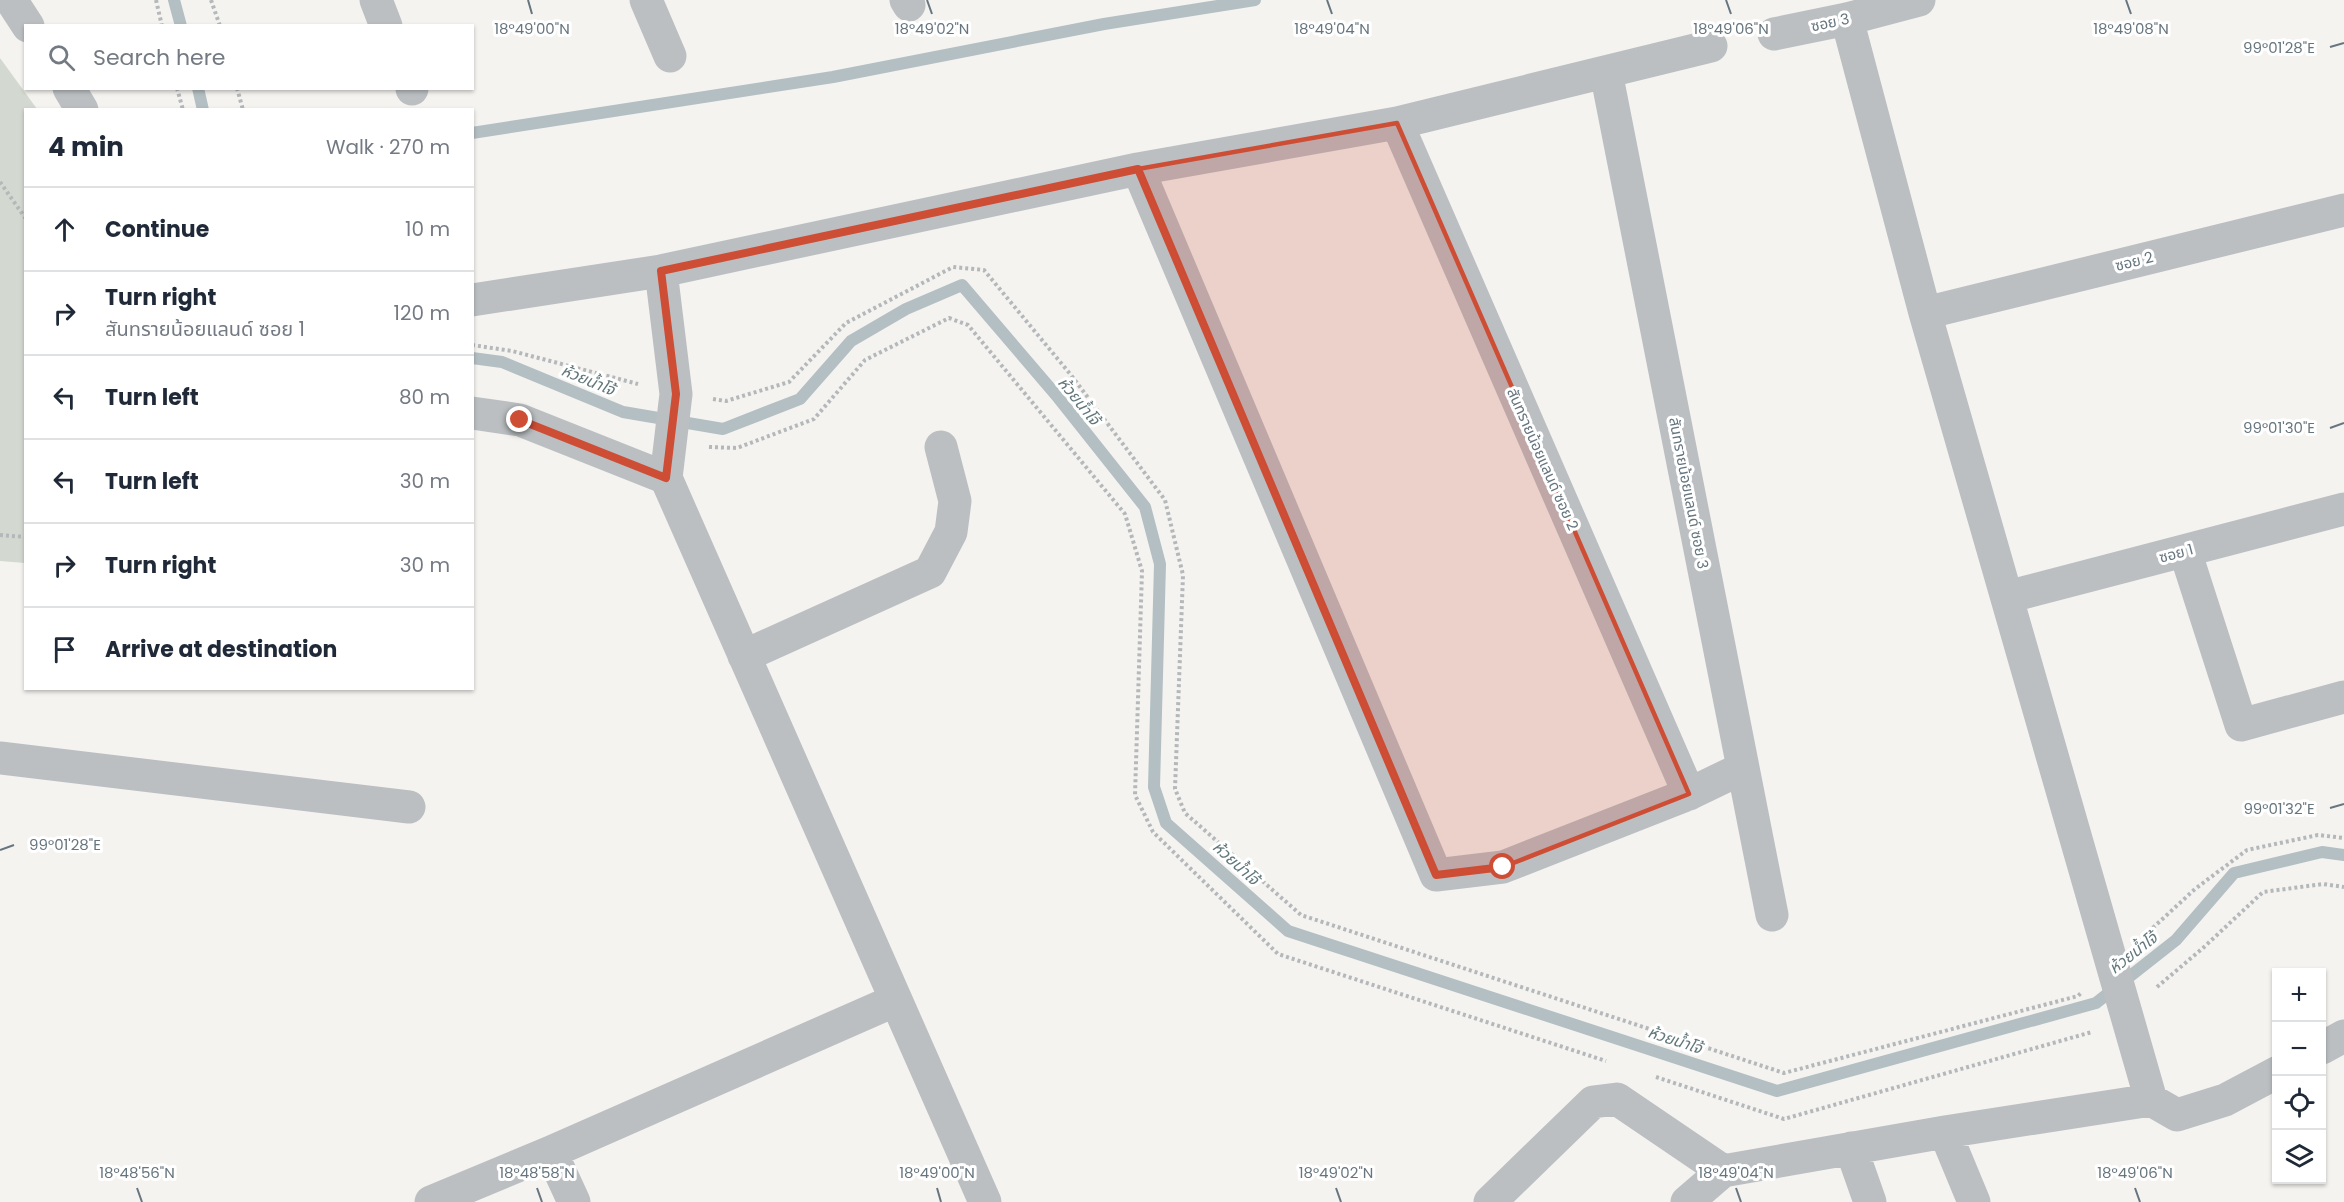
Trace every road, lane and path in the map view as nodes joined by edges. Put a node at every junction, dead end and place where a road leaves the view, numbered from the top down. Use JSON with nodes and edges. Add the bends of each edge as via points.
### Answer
{"nodes":[{"id":1,"x":11,"y":0,"type":"edge"},
{"id":2,"x":156,"y":0,"type":"edge"},
{"id":3,"x":212,"y":0,"type":"edge"},
{"id":4,"x":376,"y":0,"type":"edge"},
{"id":5,"x":646,"y":0,"type":"edge"},
{"id":6,"x":1919,"y":0,"type":"edge"},
{"id":7,"x":1847,"y":19,"type":"junction"},
{"id":8,"x":27,"y":24,"type":"edge"},
{"id":9,"x":162,"y":24,"type":"edge"},
{"id":10,"x":219,"y":24,"type":"edge"},
{"id":11,"x":385,"y":24,"type":"edge"},
{"id":12,"x":1774,"y":34,"type":"dead end"},
{"id":13,"x":1711,"y":46,"type":"dead end"},
{"id":14,"x":670,"y":56,"type":"dead end"},
{"id":15,"x":1606,"y":72,"type":"junction"},
{"id":16,"x":70,"y":90,"type":"edge"},
{"id":17,"x":178,"y":90,"type":"edge"},
{"id":18,"x":238,"y":90,"type":"edge"},
{"id":19,"x":81,"y":108,"type":"edge"},
{"id":20,"x":182,"y":108,"type":"edge"},
{"id":21,"x":242,"y":108,"type":"edge"},
{"id":22,"x":1397,"y":123,"type":"junction"},
{"id":23,"x":1138,"y":169,"type":"junction"},
{"id":24,"x":0,"y":182,"type":"edge"},
{"id":25,"x":2344,"y":210,"type":"edge"},
{"id":26,"x":24,"y":216,"type":"edge"},
{"id":27,"x":661,"y":271,"type":"junction"},
{"id":28,"x":474,"y":300,"type":"edge"},
{"id":29,"x":1924,"y":314,"type":"junction"},
{"id":30,"x":474,"y":413,"type":"edge"},
{"id":31,"x":941,"y":447,"type":"dead end"},
{"id":32,"x":666,"y":478,"type":"junction"},
{"id":33,"x":2344,"y":509,"type":"edge"},
{"id":34,"x":0,"y":535,"type":"edge"},
{"id":35,"x":24,"y":537,"type":"edge"},
{"id":36,"x":2185,"y":551,"type":"junction"},
{"id":37,"x":2007,"y":597,"type":"junction"},
{"id":38,"x":744,"y":656,"type":"junction"},
{"id":39,"x":2344,"y":697,"type":"edge"},
{"id":40,"x":0,"y":758,"type":"edge"},
{"id":41,"x":1743,"y":768,"type":"junction"},
{"id":42,"x":1689,"y":794,"type":"junction"},
{"id":43,"x":409,"y":807,"type":"dead end"},
{"id":44,"x":1772,"y":915,"type":"dead end"},
{"id":45,"x":896,"y":1000,"type":"junction"},
{"id":46,"x":2344,"y":1036,"type":"edge"},
{"id":47,"x":2326,"y":1046,"type":"edge"},
{"id":48,"x":2272,"y":1076,"type":"edge"},
{"id":49,"x":2151,"y":1100,"type":"junction"},
{"id":50,"x":1945,"y":1132,"type":"junction"},
{"id":51,"x":1851,"y":1148,"type":"junction"},
{"id":52,"x":551,"y":1152,"type":"junction"},
{"id":53,"x":1723,"y":1171,"type":"junction"},
{"id":54,"x":430,"y":1202,"type":"edge"},
{"id":55,"x":574,"y":1202,"type":"edge"},
{"id":56,"x":985,"y":1202,"type":"edge"},
{"id":57,"x":1490,"y":1202,"type":"edge"},
{"id":58,"x":1687,"y":1202,"type":"edge"},
{"id":59,"x":1870,"y":1202,"type":"edge"},
{"id":60,"x":1974,"y":1202,"type":"edge"}],
"edges":[{"from":1,"to":8,"type":"street"},
{"from":2,"to":9,"type":"path"},
{"from":3,"to":10,"type":"path"},
{"from":4,"to":11,"type":"street"},
{"from":5,"to":14,"type":"street"},
{"from":6,"to":7,"type":"street","name":"ซอย 3"},
{"from":7,"to":12,"type":"street","name":"ซอย 3"},
{"from":7,"to":29,"type":"street"},
{"from":13,"to":15,"type":"street"},
{"from":15,"to":22,"type":"street"},
{"from":15,"to":41,"type":"street","name":"สันทรายน้อยแลนด์ ซอย 3"},
{"from":16,"to":19,"type":"street"},
{"from":17,"to":20,"type":"path"},
{"from":18,"to":21,"type":"path"},
{"from":22,"to":23,"type":"street"},
{"from":22,"to":42,"type":"street","name":"สันทรายน้อยแลนด์ ซอย 2"},
{"from":23,"to":27,"type":"street"},
{"from":23,"to":42,"type":"street","via":[[1436,875],[1503,867]]},
{"from":24,"to":26,"type":"path"},
{"from":25,"to":29,"type":"street","name":"ซอย 2"},
{"from":27,"to":28,"type":"street"},
{"from":27,"to":32,"type":"street","via":[[676,394]]},
{"from":29,"to":37,"type":"street"},
{"from":30,"to":32,"type":"street","via":[[520,420]]},
{"from":31,"to":38,"type":"street","via":[[955,501],[951,532],[930,572]]},
{"from":32,"to":38,"type":"street"},
{"from":33,"to":36,"type":"street","name":"ซอย 1"},
{"from":34,"to":35,"type":"path"},
{"from":36,"to":37,"type":"street","name":"ซอย 1"},
{"from":36,"to":39,"type":"street","via":[[2241,725]]},
{"from":37,"to":49,"type":"street"},
{"from":38,"to":45,"type":"street"},
{"from":40,"to":43,"type":"street"},
{"from":41,"to":42,"type":"street"},
{"from":41,"to":44,"type":"street","name":"สันทรายน้อยแลนด์ ซอย 3"},
{"from":45,"to":52,"type":"street"},
{"from":45,"to":56,"type":"street"},
{"from":46,"to":47,"type":"street"},
{"from":48,"to":49,"type":"street","via":[[2225,1100],[2177,1116]]},
{"from":49,"to":50,"type":"street"},
{"from":50,"to":51,"type":"street"},
{"from":50,"to":60,"type":"street"},
{"from":51,"to":53,"type":"street"},
{"from":51,"to":59,"type":"street"},
{"from":52,"to":54,"type":"street"},
{"from":52,"to":55,"type":"street"},
{"from":53,"to":57,"type":"street","via":[[1617,1099],[1593,1102]]},
{"from":53,"to":58,"type":"street"}]}
